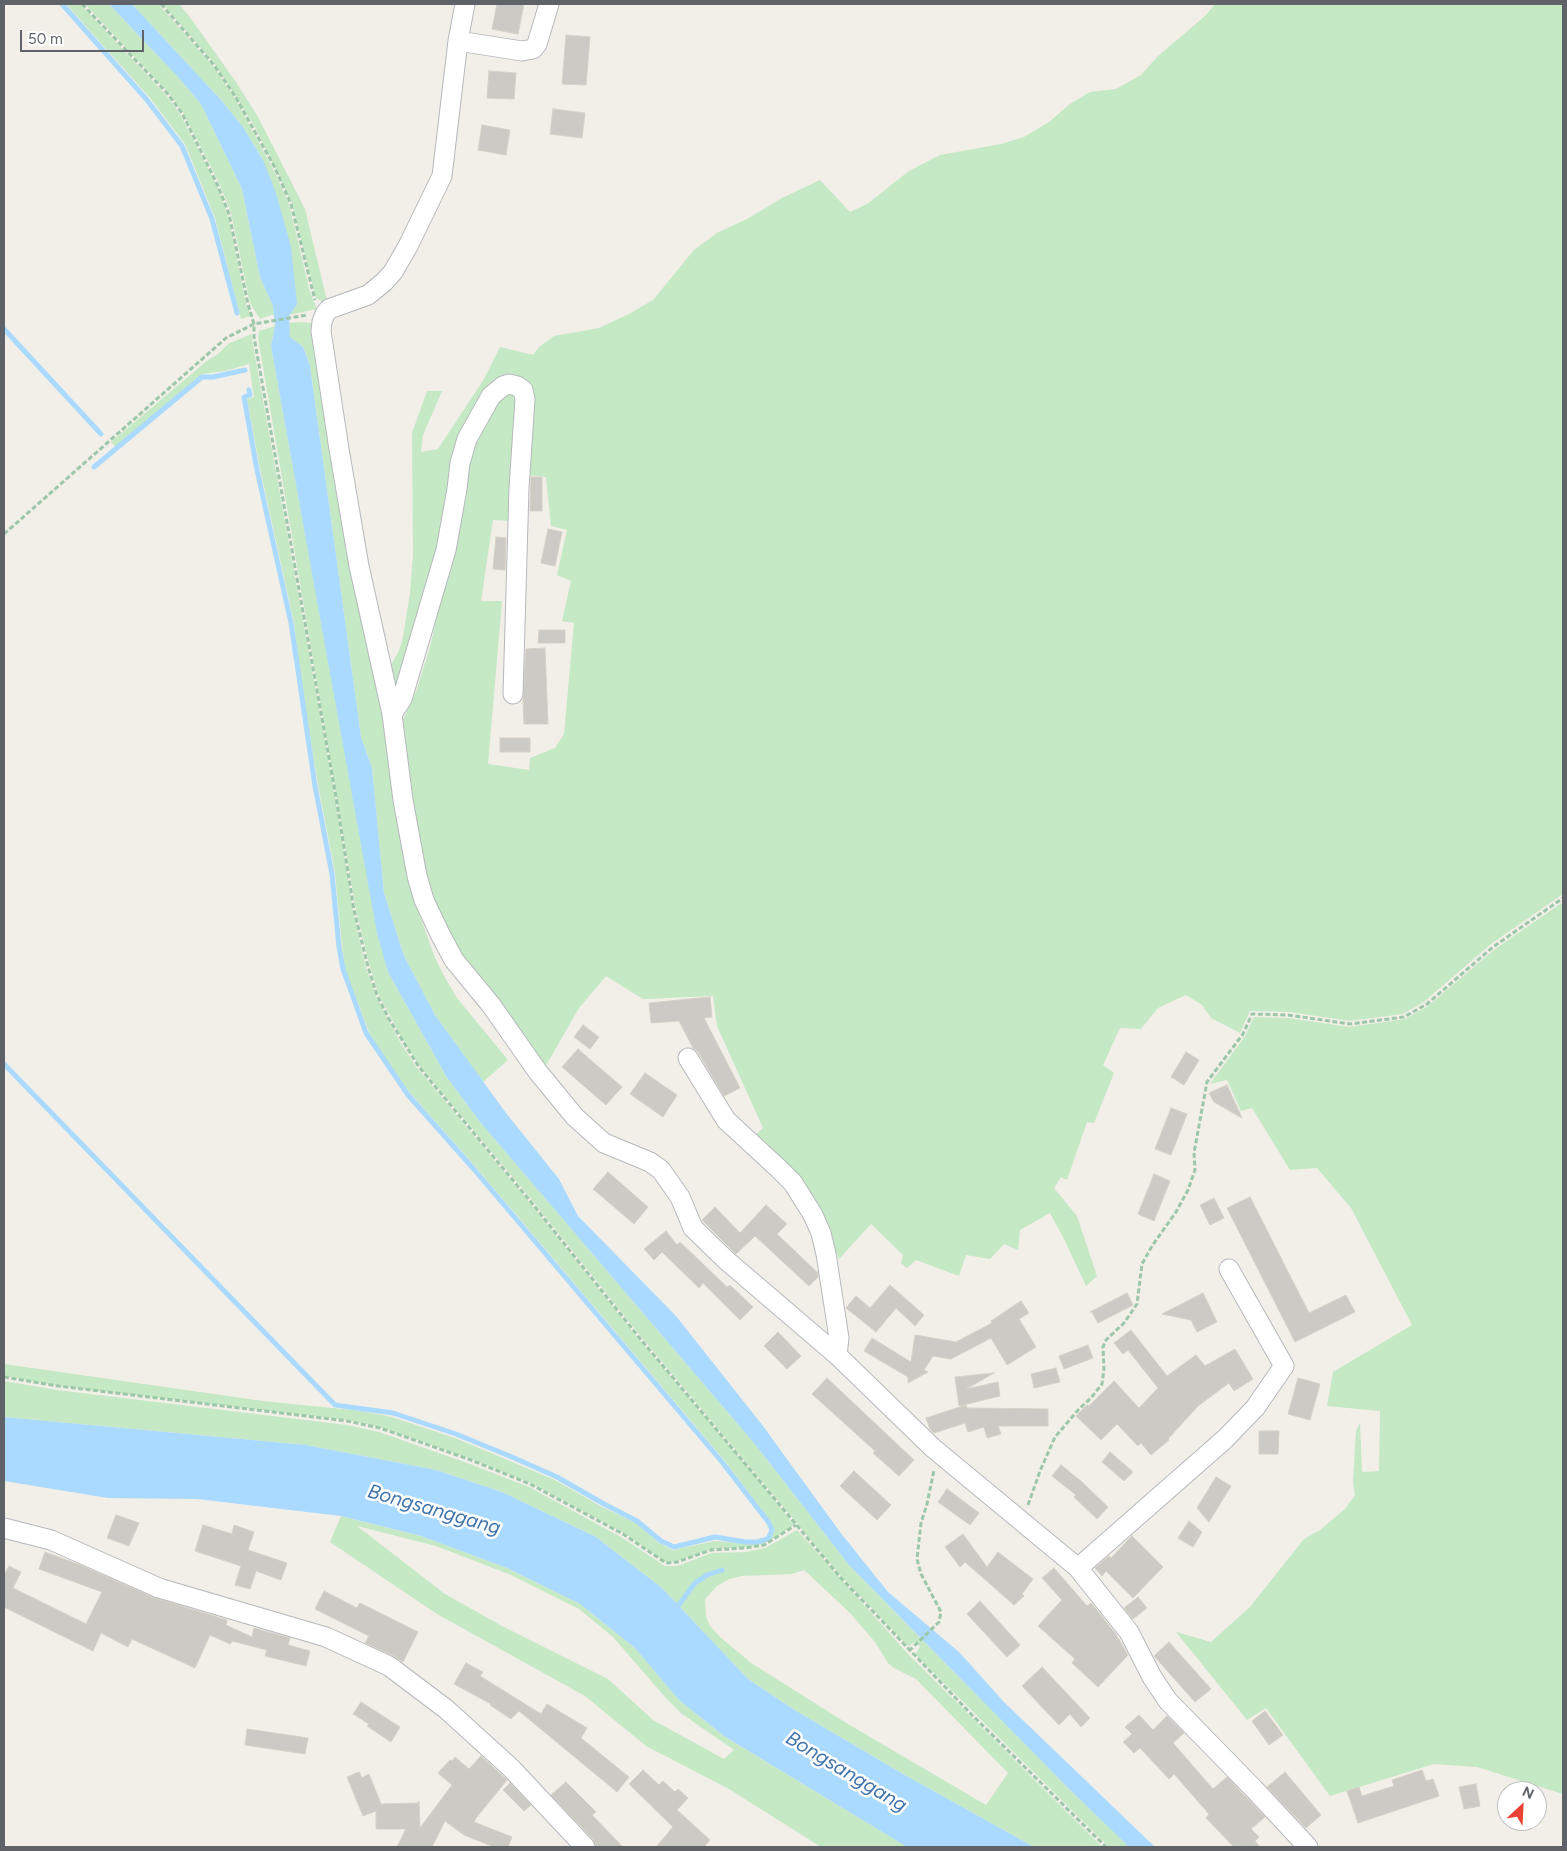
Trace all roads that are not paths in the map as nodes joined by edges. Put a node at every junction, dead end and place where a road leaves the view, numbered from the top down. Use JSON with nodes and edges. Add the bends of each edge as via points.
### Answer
{"nodes":[{"id":1,"x":465,"y":4,"type":"edge"},
{"id":2,"x":549,"y":4,"type":"edge"},
{"id":3,"x":458,"y":40,"type":"junction"},
{"id":4,"x":513,"y":694,"type":"dead end"},
{"id":5,"x":392,"y":714,"type":"junction"},
{"id":6,"x":688,"y":1058,"type":"dead end"},
{"id":7,"x":1229,"y":1269,"type":"dead end"},
{"id":8,"x":837,"y":1355,"type":"junction"},
{"id":9,"x":4,"y":1528,"type":"edge"},
{"id":10,"x":1078,"y":1568,"type":"junction"},
{"id":11,"x":585,"y":1847,"type":"edge"},
{"id":12,"x":1308,"y":1847,"type":"edge"}],
"edges":[{"from":1,"to":3,"type":"street"},
{"from":2,"to":3,"type":"street","via":[[533,49],[522,51]]},
{"from":3,"to":5,"type":"street","via":[[442,176],[408,246],[388,277],[368,295],[329,309],[324,314],[321,331],[338,449]]},
{"from":4,"to":5,"type":"street","via":[[525,399],[523,390],[509,384],[491,396],[467,439],[446,550],[402,698]]},
{"from":5,"to":8,"type":"street","via":[[417,876],[424,900],[454,960],[576,1117],[604,1143],[650,1162],[661,1170],[680,1197],[693,1228]]},
{"from":6,"to":8,"type":"street","via":[[726,1120],[792,1183],[813,1215],[826,1254],[839,1338]]},
{"from":7,"to":10,"type":"street","via":[[1284,1366],[1256,1408],[1225,1439]]},
{"from":8,"to":10,"type":"street","via":[[933,1448]]},
{"from":9,"to":11,"type":"street","via":[[51,1540],[159,1588],[326,1637],[389,1666],[446,1709],[512,1768]]},
{"from":10,"to":12,"type":"street","via":[[1129,1632],[1168,1701]]}]}
